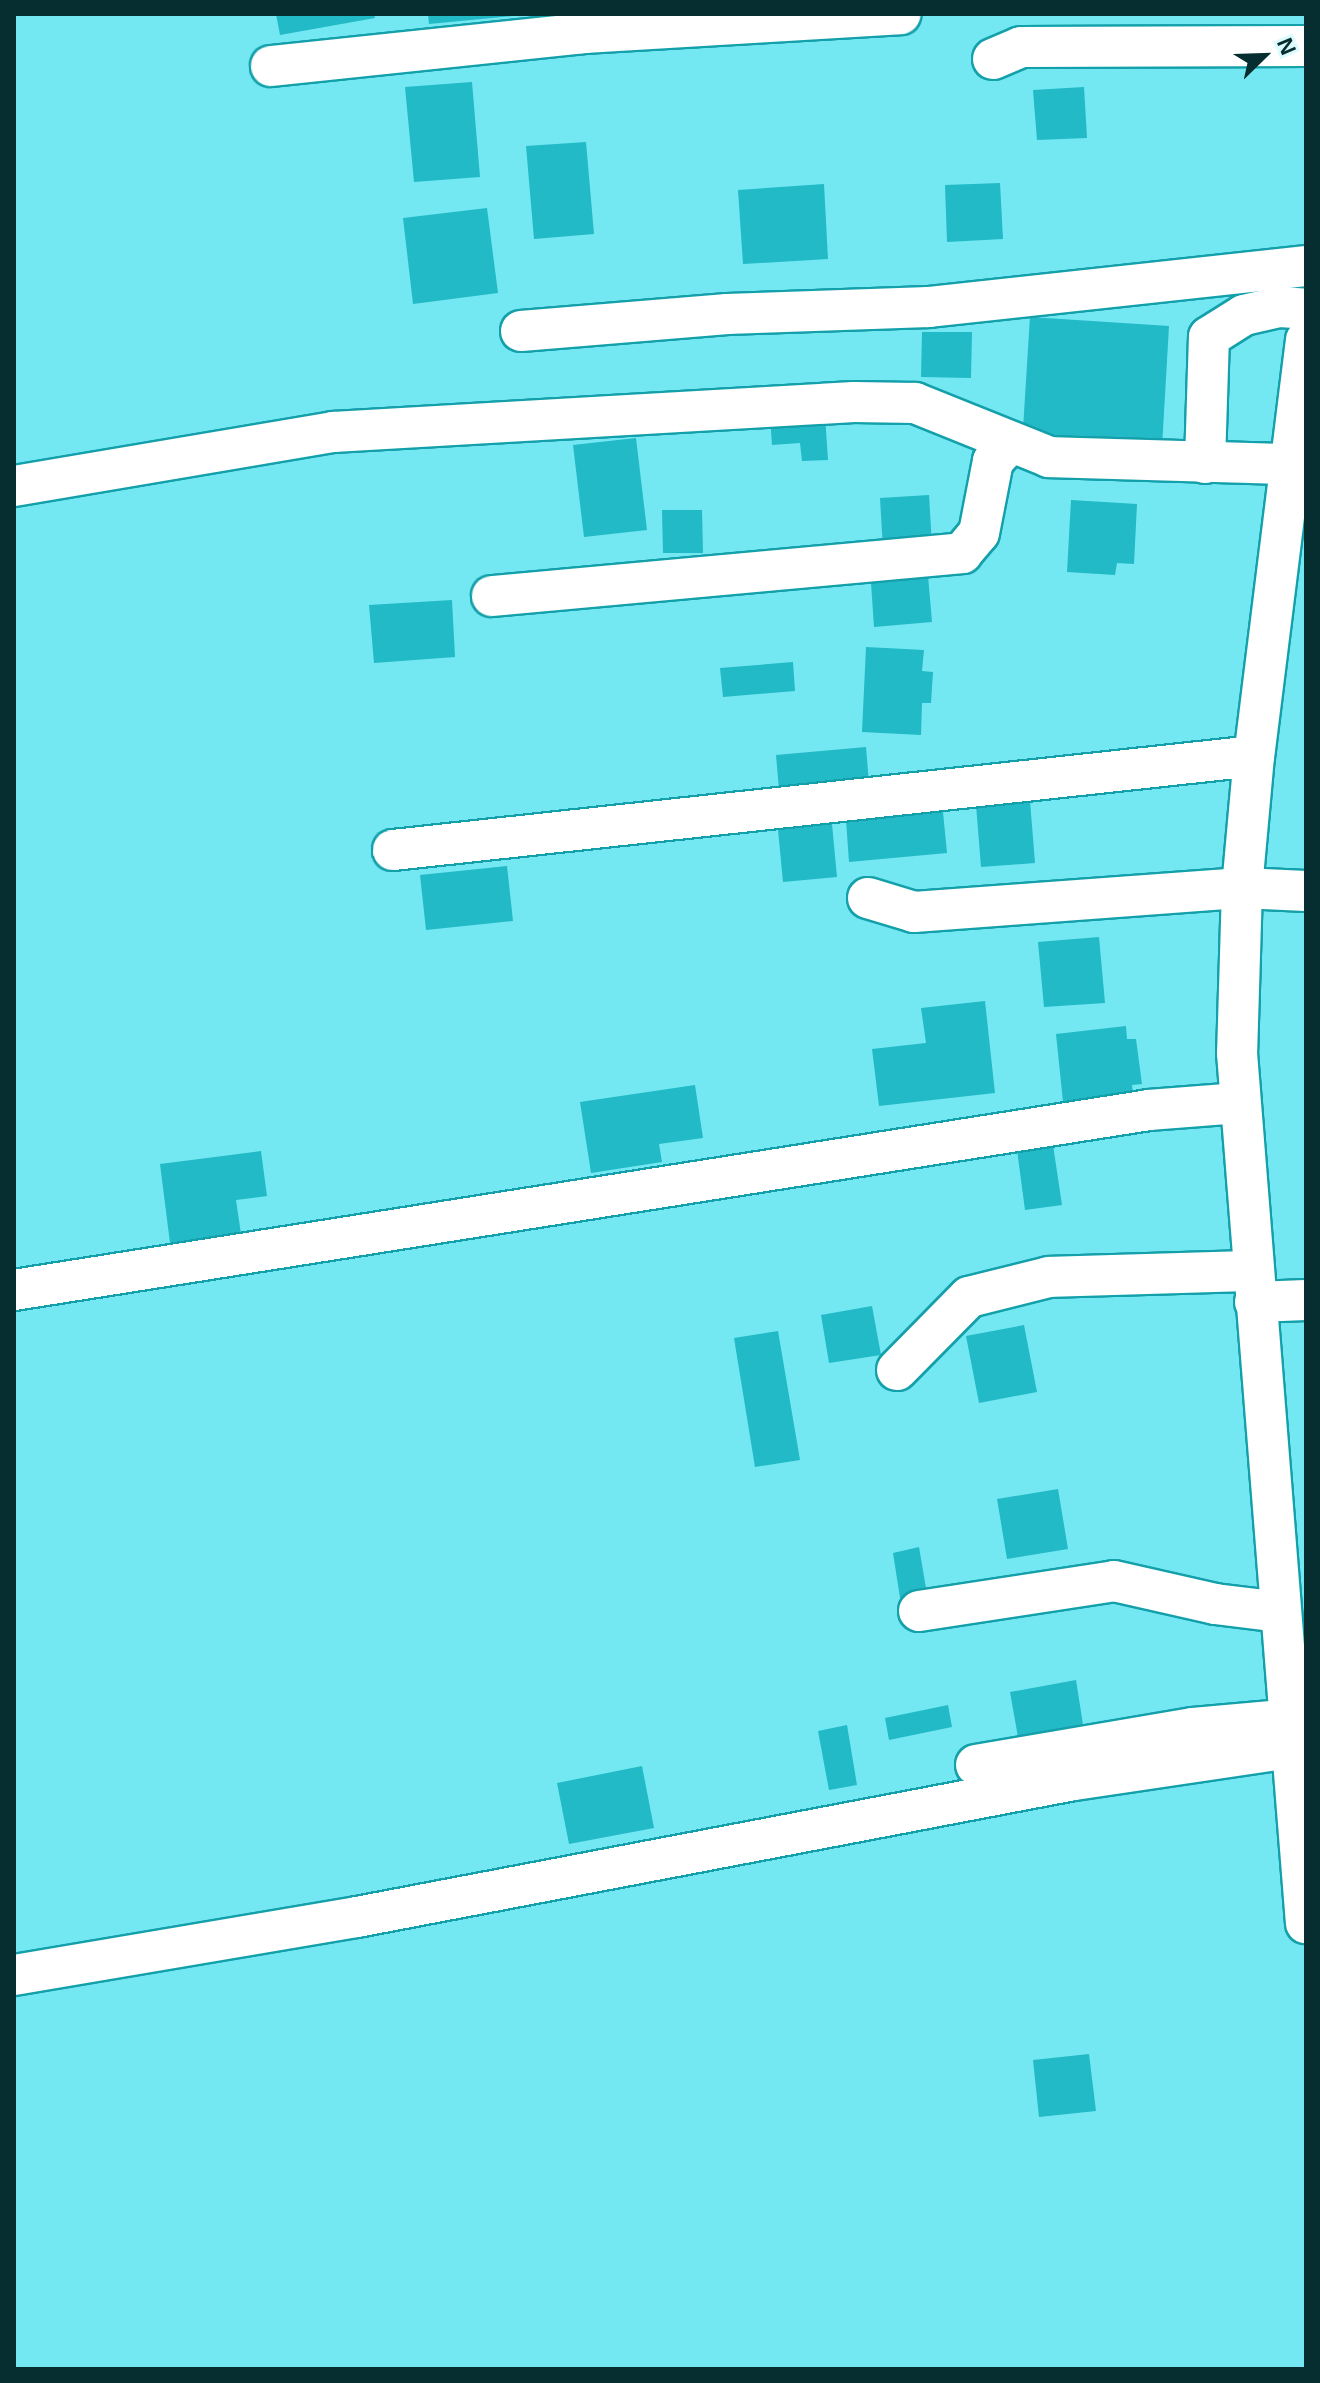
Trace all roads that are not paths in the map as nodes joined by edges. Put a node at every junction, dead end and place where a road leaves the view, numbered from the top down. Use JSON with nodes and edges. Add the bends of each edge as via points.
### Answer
{"nodes":[{"id":1,"x":900,"y":14,"type":"edge"},
{"id":2,"x":1306,"y":46,"type":"edge"},
{"id":3,"x":993,"y":59,"type":"dead end"},
{"id":4,"x":271,"y":66,"type":"dead end"},
{"id":5,"x":1306,"y":266,"type":"edge"},
{"id":6,"x":1306,"y":309,"type":"edge"},
{"id":7,"x":521,"y":331,"type":"dead end"},
{"id":8,"x":1306,"y":340,"type":"edge"},
{"id":9,"x":1011,"y":442,"type":"junction"},
{"id":10,"x":1205,"y":463,"type":"junction"},
{"id":11,"x":1289,"y":464,"type":"junction"},
{"id":12,"x":14,"y":486,"type":"edge"},
{"id":13,"x":492,"y":596,"type":"dead end"},
{"id":14,"x":1254,"y":756,"type":"junction"},
{"id":15,"x":393,"y":850,"type":"dead end"},
{"id":16,"x":1242,"y":888,"type":"junction"},
{"id":17,"x":1306,"y":891,"type":"edge"},
{"id":18,"x":868,"y":898,"type":"dead end"},
{"id":19,"x":1239,"y":1103,"type":"junction"},
{"id":20,"x":1254,"y":1287,"type":"junction"},
{"id":21,"x":14,"y":1290,"type":"edge"},
{"id":22,"x":1306,"y":1300,"type":"edge"},
{"id":23,"x":897,"y":1370,"type":"dead end"},
{"id":24,"x":919,"y":1611,"type":"dead end"},
{"id":25,"x":1280,"y":1612,"type":"junction"},
{"id":26,"x":1295,"y":1727,"type":"edge"},
{"id":27,"x":976,"y":1765,"type":"dead end"},
{"id":28,"x":1306,"y":1923,"type":"edge"},
{"id":29,"x":14,"y":1975,"type":"edge"}],
"edges":[{"from":1,"to":4,"type":"street","via":[[583,33]]},
{"from":2,"to":3,"type":"street","via":[[1021,47]]},
{"from":5,"to":7,"type":"street","via":[[929,307],[727,314]]},
{"from":6,"to":10,"type":"street","via":[[1280,307],[1244,315],[1209,337]]},
{"from":8,"to":11,"type":"street"},
{"from":9,"to":10,"type":"street","via":[[1049,457]]},
{"from":9,"to":12,"type":"street","via":[[915,403],[854,402],[333,432]]},
{"from":9,"to":13,"type":"street","via":[[993,461],[979,533],[962,553]]},
{"from":10,"to":11,"type":"street"},
{"from":11,"to":14,"type":"street"},
{"from":14,"to":15,"type":"street"},
{"from":14,"to":16,"type":"street"},
{"from":16,"to":17,"type":"street"},
{"from":16,"to":18,"type":"street","via":[[914,912]]},
{"from":16,"to":19,"type":"street"},
{"from":19,"to":20,"type":"street"},
{"from":19,"to":21,"type":"street","via":[[1149,1110]]},
{"from":20,"to":22,"type":"street"},
{"from":20,"to":23,"type":"street","via":[[1049,1277],[969,1297]]},
{"from":20,"to":25,"type":"street"},
{"from":24,"to":25,"type":"street","via":[[1114,1581],[1215,1604]]},
{"from":25,"to":26,"type":"street"},
{"from":26,"to":27,"type":"street"},
{"from":26,"to":28,"type":"street"},
{"from":26,"to":29,"type":"street","via":[[1074,1780],[373,1914]]}]}
